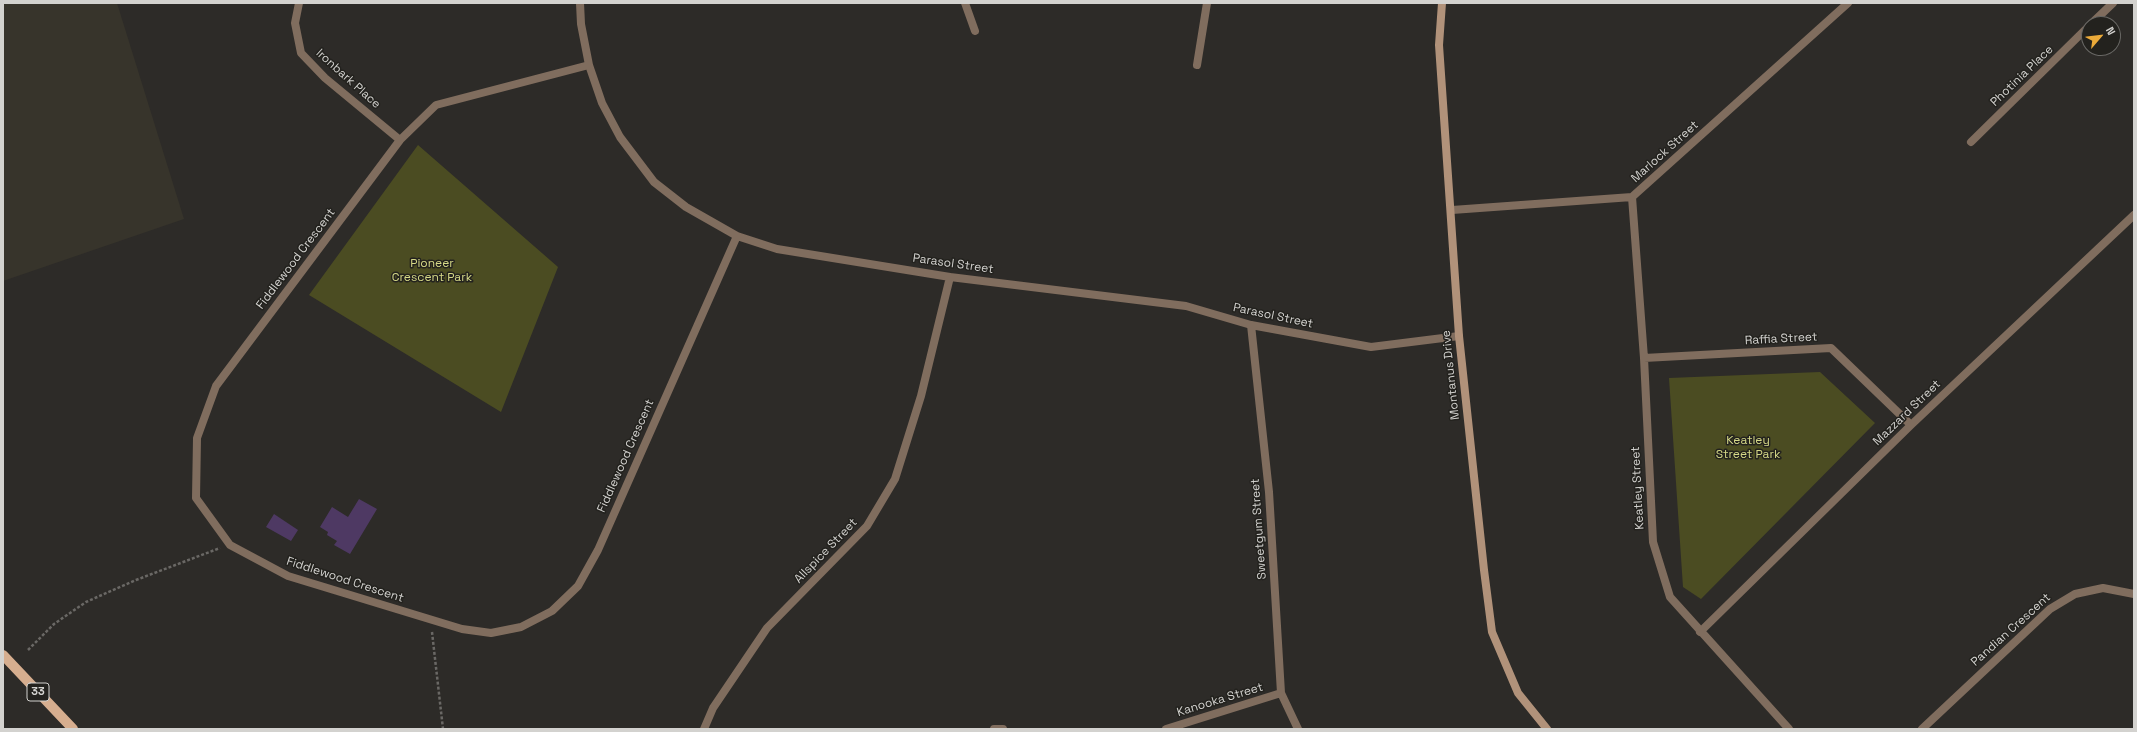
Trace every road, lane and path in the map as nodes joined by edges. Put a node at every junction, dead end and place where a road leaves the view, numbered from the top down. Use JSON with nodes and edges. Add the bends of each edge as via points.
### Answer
{"nodes":[{"id":1,"x":299,"y":3,"type":"edge"},
{"id":2,"x":580,"y":3,"type":"edge"},
{"id":3,"x":966,"y":3,"type":"edge"},
{"id":4,"x":1207,"y":3,"type":"edge"},
{"id":5,"x":1442,"y":3,"type":"edge"},
{"id":6,"x":1848,"y":3,"type":"edge"},
{"id":7,"x":2113,"y":3,"type":"edge"},
{"id":8,"x":2100,"y":16,"type":"edge"},
{"id":9,"x":975,"y":31,"type":"dead end"},
{"id":10,"x":2081,"y":34,"type":"edge"},
{"id":11,"x":589,"y":65,"type":"junction"},
{"id":12,"x":1197,"y":65,"type":"dead end"},
{"id":13,"x":400,"y":140,"type":"junction"},
{"id":14,"x":1971,"y":142,"type":"dead end"},
{"id":15,"x":1632,"y":197,"type":"junction"},
{"id":16,"x":1452,"y":210,"type":"junction"},
{"id":17,"x":2134,"y":215,"type":"edge"},
{"id":18,"x":737,"y":236,"type":"junction"},
{"id":19,"x":950,"y":277,"type":"junction"},
{"id":20,"x":1251,"y":325,"type":"junction"},
{"id":21,"x":1459,"y":336,"type":"junction"},
{"id":22,"x":1644,"y":358,"type":"junction"},
{"id":23,"x":1911,"y":425,"type":"junction"},
{"id":24,"x":230,"y":545,"type":"junction"},
{"id":25,"x":2134,"y":594,"type":"edge"},
{"id":26,"x":435,"y":622,"type":"junction"},
{"id":27,"x":1700,"y":632,"type":"junction"},
{"id":28,"x":28,"y":650,"type":"dead end"},
{"id":29,"x":3,"y":655,"type":"edge"},
{"id":30,"x":1281,"y":693,"type":"junction"},
{"id":31,"x":73,"y":729,"type":"edge"},
{"id":32,"x":443,"y":729,"type":"edge"},
{"id":33,"x":704,"y":729,"type":"edge"},
{"id":34,"x":994,"y":729,"type":"edge"},
{"id":35,"x":1003,"y":729,"type":"edge"},
{"id":36,"x":1166,"y":729,"type":"edge"},
{"id":37,"x":1298,"y":729,"type":"edge"},
{"id":38,"x":1547,"y":729,"type":"edge"},
{"id":39,"x":1789,"y":729,"type":"edge"},
{"id":40,"x":1922,"y":729,"type":"edge"}],
"edges":[{"from":1,"to":13,"type":"street","name":"Ironbark Place","via":[[295,23],[301,53],[325,78]]},
{"from":2,"to":11,"type":"street","name":"Parasol Street","via":[[580,24]]},
{"from":3,"to":9,"type":"street"},
{"from":4,"to":12,"type":"street"},
{"from":5,"to":16,"type":"street","name":"Montanus Drive","via":[[1439,45]]},
{"from":6,"to":15,"type":"street","name":"Marlock Street"},
{"from":7,"to":8,"type":"street"},
{"from":10,"to":14,"type":"street","name":"Photinia Place"},
{"from":11,"to":13,"type":"street","name":"Fiddlewood Crescent","via":[[436,105]]},
{"from":11,"to":18,"type":"street","name":"Parasol Street","via":[[602,103],[620,137],[654,182],[686,207]]},
{"from":13,"to":24,"type":"street","name":"Fiddlewood Crescent","via":[[216,386],[197,438],[196,498]]},
{"from":15,"to":16,"type":"street","name":"Marlock Street"},
{"from":15,"to":22,"type":"street","name":"Keatley Street"},
{"from":16,"to":21,"type":"street","name":"Montanus Drive"},
{"from":17,"to":23,"type":"street","name":"Mazzard Street"},
{"from":18,"to":19,"type":"street","name":"Parasol Street","via":[[777,249]]},
{"from":18,"to":26,"type":"street","name":"Fiddlewood Crescent","via":[[598,550],[578,586],[552,611],[521,627],[491,633]]},
{"from":19,"to":20,"type":"street","name":"Parasol Street","via":[[1186,306]]},
{"from":19,"to":33,"type":"street","name":"Allspice Street","via":[[921,396],[895,479],[867,526],[767,628],[713,708]]},
{"from":20,"to":21,"type":"street","name":"Parasol Street","via":[[1371,347]]},
{"from":20,"to":30,"type":"street","name":"Sweetgum Street","via":[[1269,492]]},
{"from":21,"to":38,"type":"street","name":"Montanus Drive","via":[[1492,632],[1518,693]]},
{"from":22,"to":23,"type":"street","name":"Raffia Street","via":[[1831,348]]},
{"from":22,"to":27,"type":"street","name":"Keatley Street","via":[[1653,542],[1670,597]]},
{"from":23,"to":27,"type":"street","name":"Mazzard Street"},
{"from":24,"to":26,"type":"street","name":"Fiddlewood Crescent","via":[[288,576]]},
{"from":24,"to":28,"type":"path","via":[[136,580],[86,602],[54,624]]},
{"from":25,"to":40,"type":"street","name":"Pandian Crescent","via":[[2103,588],[2075,594],[2050,608]]},
{"from":26,"to":32,"type":"path","via":[[432,641]]},
{"from":27,"to":39,"type":"street","name":"Keatley Street"},
{"from":29,"to":31,"type":"main road","number":"33"},
{"from":30,"to":36,"type":"street","name":"Kanooka Street"},
{"from":30,"to":37,"type":"street","name":"Sweetgum Street"},
{"from":34,"to":35,"type":"street"}]}
